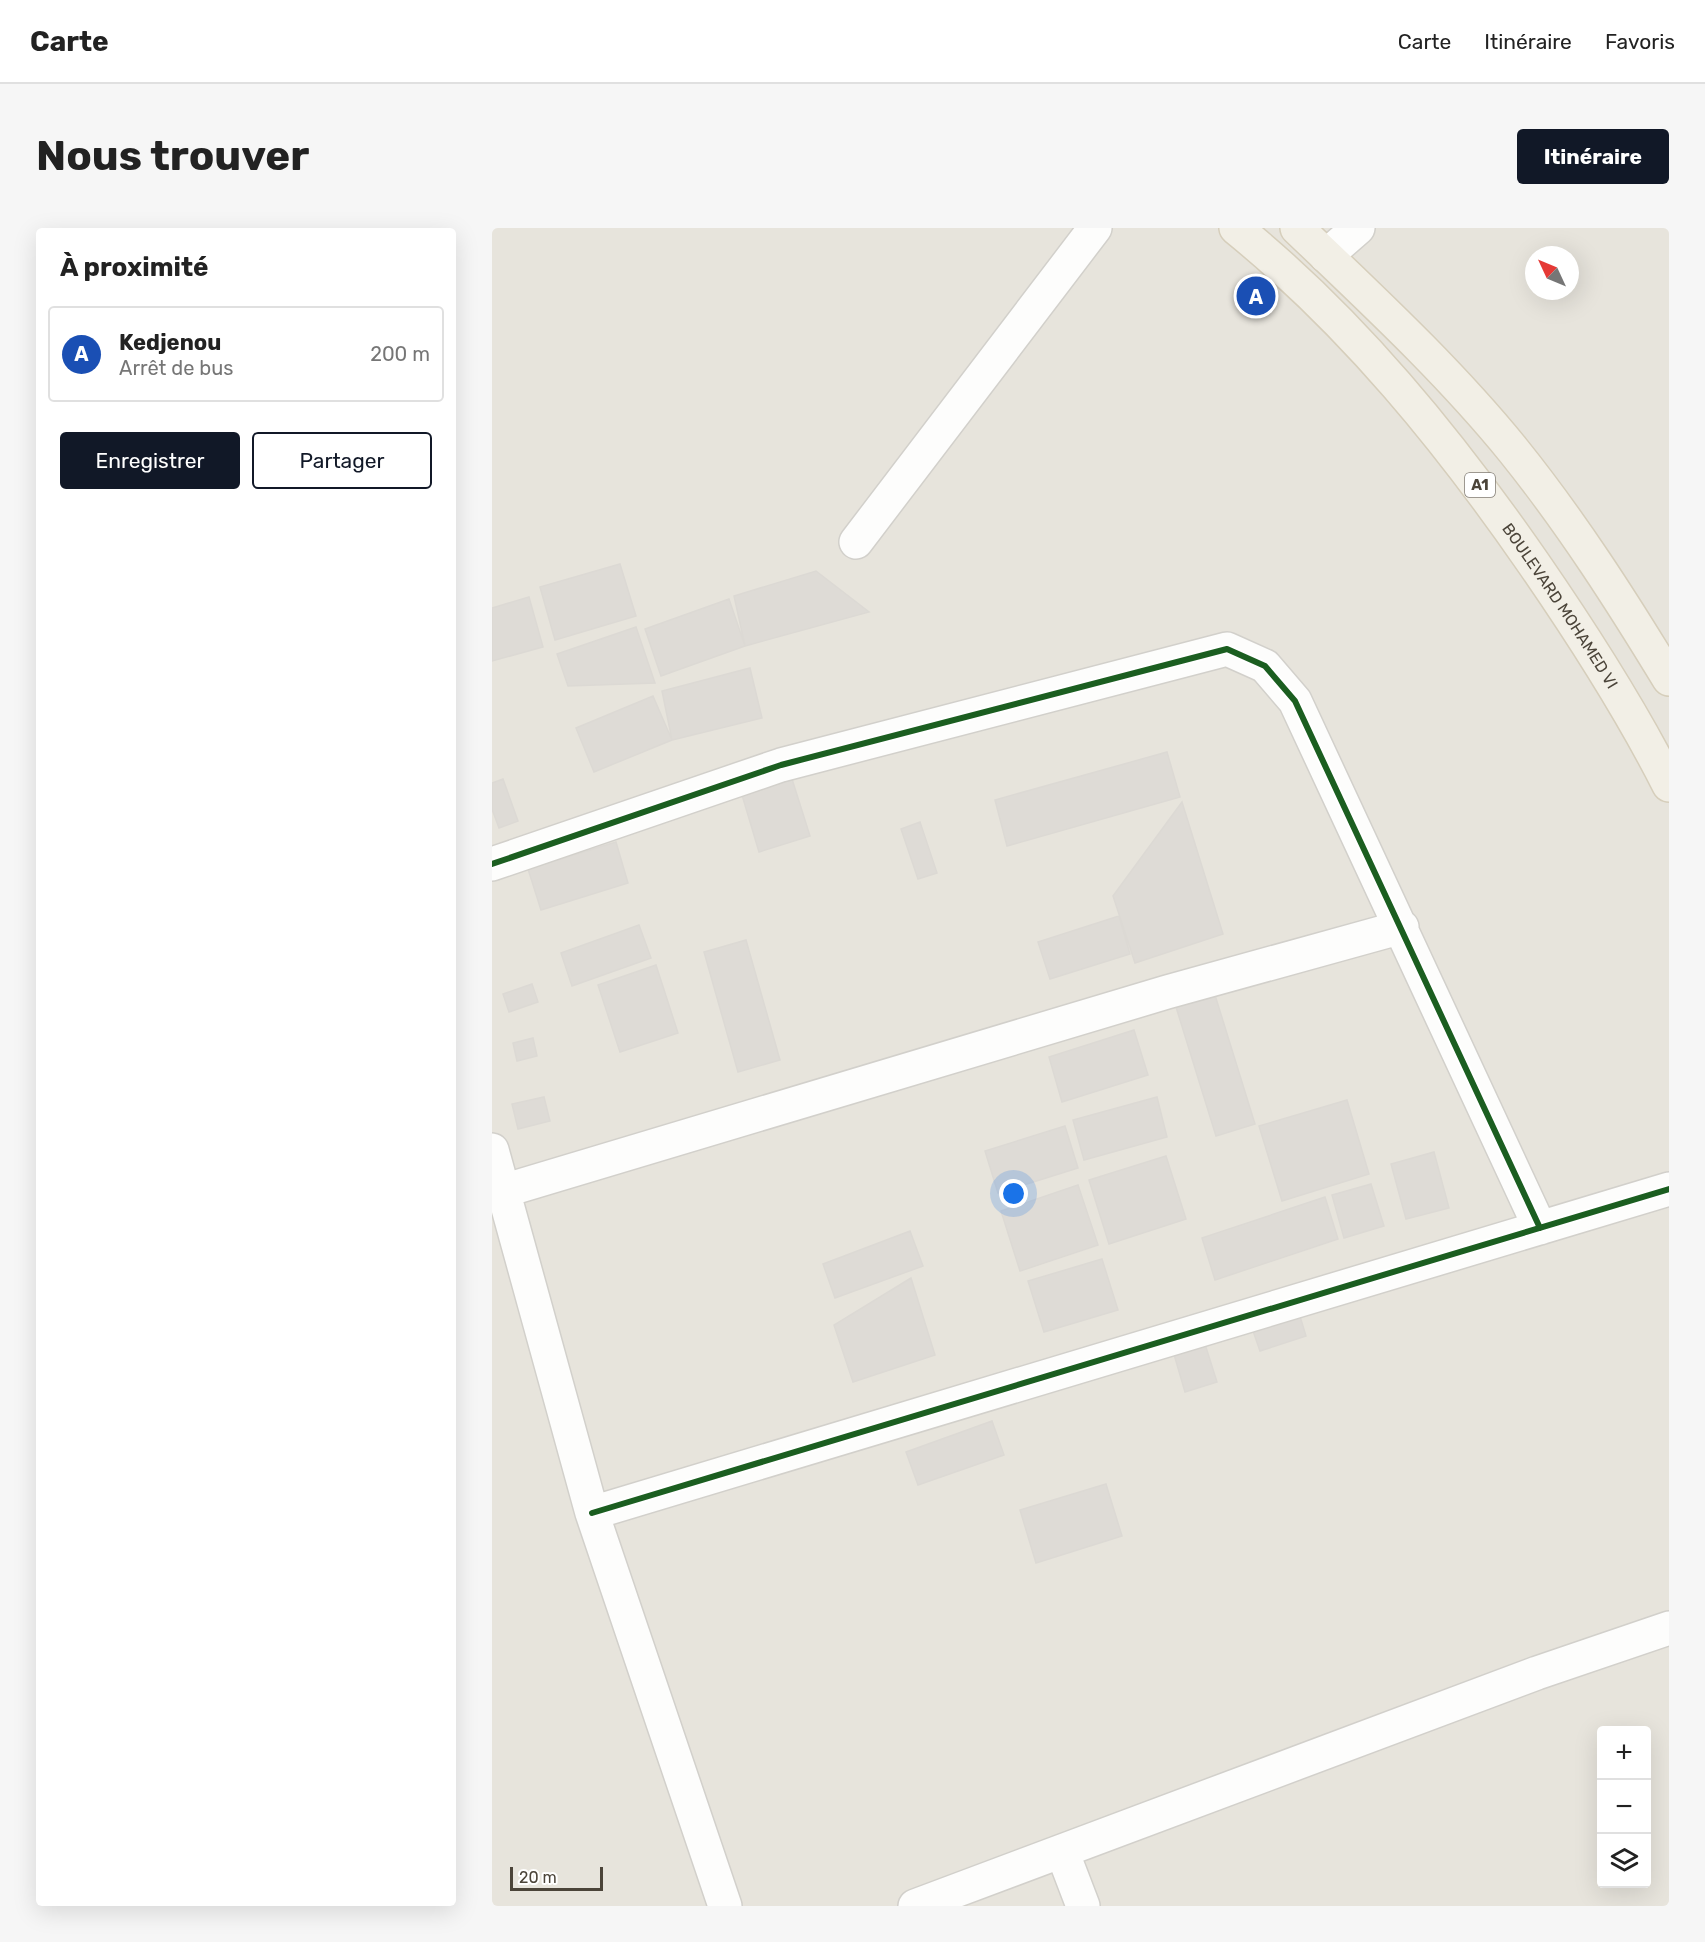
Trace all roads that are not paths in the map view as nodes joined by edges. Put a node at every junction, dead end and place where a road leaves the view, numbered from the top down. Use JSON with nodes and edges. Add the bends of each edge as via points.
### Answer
{"nodes":[{"id":1,"x":1095,"y":228,"type":"edge"},
{"id":2,"x":1236,"y":228,"type":"edge"},
{"id":3,"x":1297,"y":228,"type":"edge"},
{"id":4,"x":1358,"y":228,"type":"edge"},
{"id":5,"x":1326,"y":256,"type":"junction"},
{"id":6,"x":856,"y":542,"type":"dead end"},
{"id":7,"x":1669,"y":679,"type":"edge"},
{"id":8,"x":1669,"y":785,"type":"edge"},
{"id":9,"x":492,"y":864,"type":"edge"},
{"id":10,"x":1402,"y":927,"type":"junction"},
{"id":11,"x":492,"y":1150,"type":"edge"},
{"id":12,"x":1669,"y":1189,"type":"edge"},
{"id":13,"x":503,"y":1191,"type":"junction"},
{"id":14,"x":1540,"y":1228,"type":"junction"},
{"id":15,"x":592,"y":1513,"type":"junction"},
{"id":16,"x":1669,"y":1628,"type":"edge"},
{"id":17,"x":1062,"y":1851,"type":"junction"},
{"id":18,"x":725,"y":1906,"type":"edge"},
{"id":19,"x":915,"y":1906,"type":"edge"},
{"id":20,"x":1083,"y":1906,"type":"edge"}],
"edges":[{"from":1,"to":6,"type":"street"},
{"from":2,"to":8,"type":"main road","name":"BOULEVARD MOHAMED VI","number":"A1","via":[[1369,353],[1476,479],[1638,723]]},
{"from":3,"to":5,"type":"main road"},
{"from":4,"to":5,"type":"street"},
{"from":5,"to":7,"type":"main road","via":[[1442,371],[1513,450],[1612,585]]},
{"from":9,"to":10,"type":"street","via":[[781,765],[1227,649],[1265,666],[1295,701]]},
{"from":10,"to":13,"type":"street","via":[[1167,992]]},
{"from":10,"to":14,"type":"street"},
{"from":11,"to":13,"type":"street"},
{"from":12,"to":14,"type":"street"},
{"from":13,"to":15,"type":"street"},
{"from":14,"to":15,"type":"street"},
{"from":15,"to":18,"type":"street"},
{"from":16,"to":17,"type":"street","via":[[1537,1673]]},
{"from":17,"to":19,"type":"street"},
{"from":17,"to":20,"type":"street"}]}
